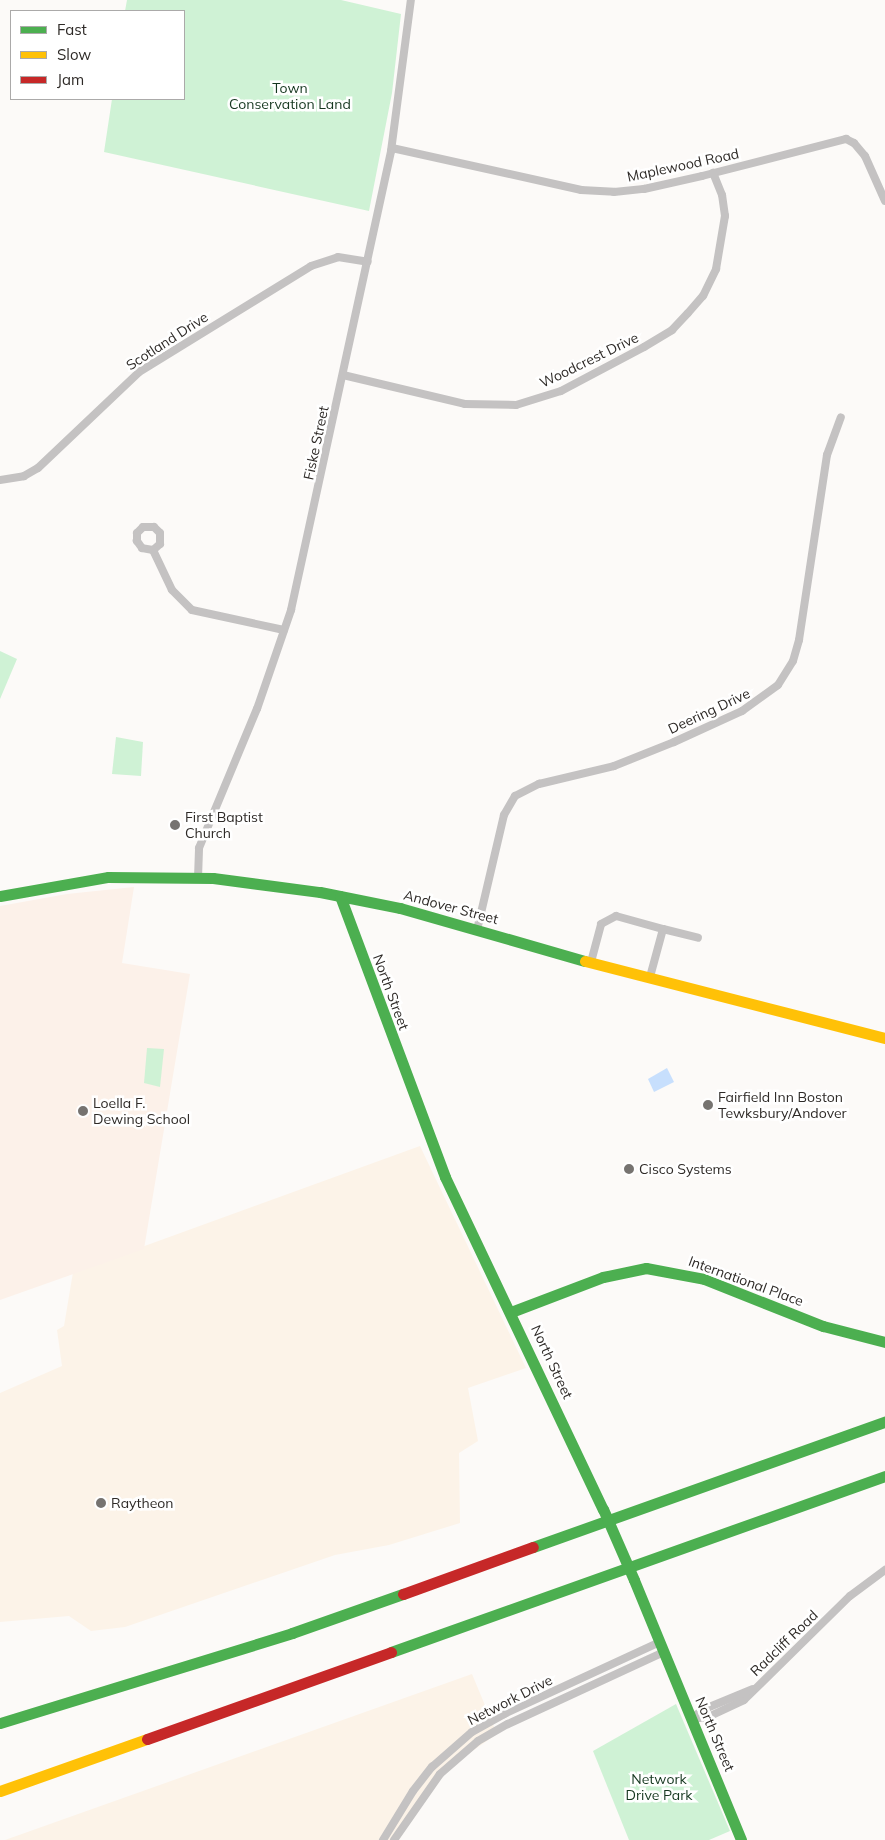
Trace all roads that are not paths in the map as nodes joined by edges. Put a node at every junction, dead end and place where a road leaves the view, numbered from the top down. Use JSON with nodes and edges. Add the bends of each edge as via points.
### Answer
{"nodes":[{"id":1,"x":411,"y":0,"type":"edge"},
{"id":2,"x":392,"y":148,"type":"junction"},
{"id":3,"x":713,"y":173,"type":"junction"},
{"id":4,"x":885,"y":201,"type":"edge"},
{"id":5,"x":368,"y":262,"type":"junction"},
{"id":6,"x":343,"y":375,"type":"junction"},
{"id":7,"x":841,"y":417,"type":"dead end"},
{"id":8,"x":0,"y":480,"type":"edge"},
{"id":9,"x":154,"y":550,"type":"dead end"},
{"id":10,"x":284,"y":630,"type":"junction"},
{"id":11,"x":198,"y":878,"type":"junction"},
{"id":12,"x":0,"y":896,"type":"edge"},
{"id":13,"x":340,"y":896,"type":"junction"},
{"id":14,"x":663,"y":929,"type":"junction"},
{"id":15,"x":477,"y":930,"type":"junction"},
{"id":16,"x":698,"y":938,"type":"dead end"},
{"id":17,"x":591,"y":962,"type":"junction"},
{"id":18,"x":650,"y":976,"type":"junction"},
{"id":19,"x":885,"y":1038,"type":"edge"},
{"id":20,"x":512,"y":1312,"type":"junction"},
{"id":21,"x":885,"y":1342,"type":"edge"},
{"id":22,"x":885,"y":1422,"type":"edge"},
{"id":23,"x":885,"y":1476,"type":"edge"},
{"id":24,"x":885,"y":1570,"type":"edge"},
{"id":25,"x":662,"y":1647,"type":"junction"},
{"id":26,"x":693,"y":1718,"type":"junction"},
{"id":27,"x":0,"y":1723,"type":"edge"},
{"id":28,"x":0,"y":1791,"type":"edge"},
{"id":29,"x":383,"y":1840,"type":"edge"},
{"id":30,"x":394,"y":1840,"type":"edge"},
{"id":31,"x":741,"y":1840,"type":"edge"}],
"edges":[{"from":1,"to":2,"type":"street","name":"Fiske Street"},
{"from":2,"to":3,"type":"street","name":"Maplewood Road","via":[[581,190],[614,192],[644,189]]},
{"from":2,"to":5,"type":"street","name":"Fiske Street"},
{"from":3,"to":4,"type":"street","name":"Maplewood Road","via":[[846,139],[865,156]]},
{"from":3,"to":6,"type":"street","name":"Woodcrest Drive","via":[[722,195],[725,216],[720,252],[710,282],[703,296],[672,330],[628,356],[561,391],[516,405],[464,404]]},
{"from":5,"to":6,"type":"street","name":"Fiske Street"},
{"from":5,"to":8,"type":"street","name":"Scotland Drive","via":[[338,257],[311,266],[139,372],[38,468],[24,476]]},
{"from":6,"to":10,"type":"street","name":"Fiske Street"},
{"from":7,"to":15,"type":"street","name":"Deering Drive","via":[[827,455],[796,652],[778,685],[742,712],[674,742],[614,766],[538,784],[515,796],[504,815]]},
{"from":9,"to":10,"type":"street","via":[[172,590],[192,610]]},
{"from":10,"to":11,"type":"street","name":"Fiske Street","via":[[257,709],[199,848]]},
{"from":11,"to":12,"type":"main road","name":"Andover Street","via":[[108,877]]},
{"from":11,"to":13,"type":"main road","name":"Andover Street"},
{"from":13,"to":15,"type":"main road","name":"Andover Street"},
{"from":13,"to":20,"type":"main road","name":"North Street","via":[[445,1177]]},
{"from":14,"to":16,"type":"street"},
{"from":14,"to":17,"type":"street","via":[[616,916],[608,918],[601,924]]},
{"from":14,"to":18,"type":"street"},
{"from":15,"to":17,"type":"main road","name":"Andover Street"},
{"from":17,"to":18,"type":"main road","name":"Andover Street"},
{"from":18,"to":19,"type":"main road","name":"Andover Street"},
{"from":20,"to":21,"type":"main road","name":"International Place","via":[[603,1277],[646,1268],[704,1279],[823,1326]]},
{"from":20,"to":25,"type":"main road","name":"North Street","bridge":true,"via":[[603,1509]]},
{"from":22,"to":27,"type":"main road","via":[[292,1633]]},
{"from":23,"to":28,"type":"main road"},
{"from":24,"to":26,"type":"street","name":"Radcliff Road","via":[[850,1596],[755,1688],[702,1710]]},
{"from":25,"to":26,"type":"main road","name":"North Street"},
{"from":25,"to":29,"type":"street","name":"Network Drive","via":[[504,1714],[472,1732],[432,1767],[404,1804]]},
{"from":25,"to":30,"type":"street","name":"Network Drive","via":[[478,1741],[440,1774]]},
{"from":26,"to":31,"type":"main road","name":"North Street"}]}
